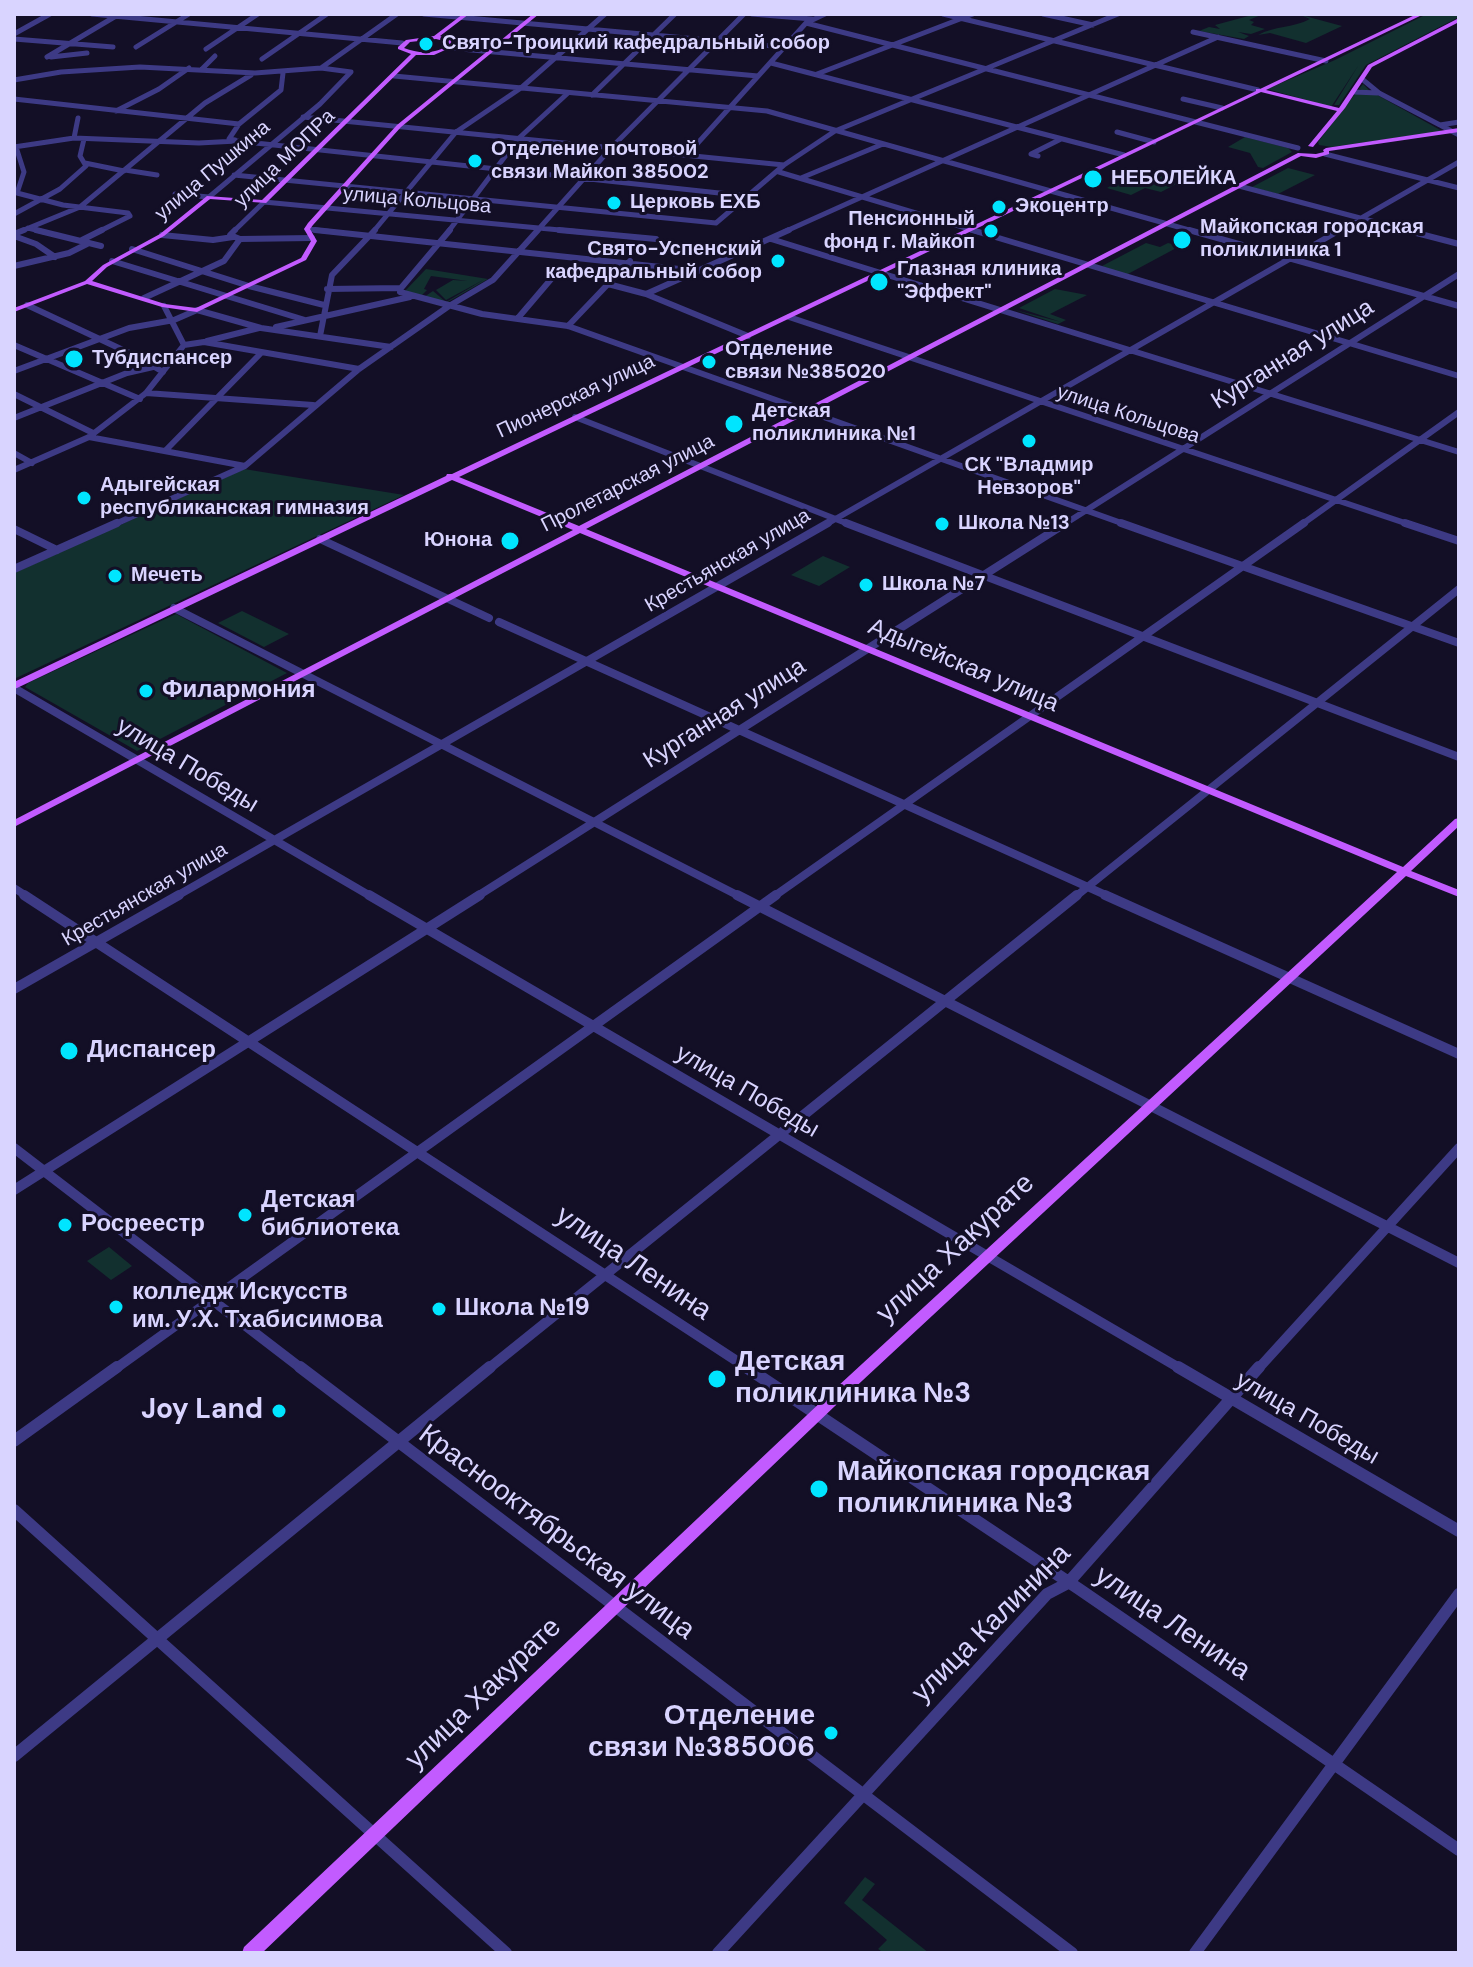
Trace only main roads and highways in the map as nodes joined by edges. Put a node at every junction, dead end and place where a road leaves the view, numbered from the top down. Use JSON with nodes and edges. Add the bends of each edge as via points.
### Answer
{"nodes":[{"id":1,"x":536,"y":14,"type":"edge"},
{"id":2,"x":1421,"y":14,"type":"edge"},
{"id":3,"x":464,"y":16,"type":"edge"},
{"id":4,"x":1459,"y":20,"type":"edge"},
{"id":5,"x":436,"y":37,"type":"junction"},
{"id":6,"x":414,"y":54,"type":"junction"},
{"id":7,"x":1258,"y":90,"type":"junction"},
{"id":8,"x":1340,"y":110,"type":"junction"},
{"id":9,"x":1457,"y":132,"type":"edge"},
{"id":10,"x":1311,"y":146,"type":"junction"},
{"id":11,"x":1299,"y":151,"type":"junction"},
{"id":12,"x":1325,"y":152,"type":"junction"},
{"id":13,"x":209,"y":197,"type":"joint"},
{"id":14,"x":264,"y":202,"type":"joint"},
{"id":15,"x":87,"y":282,"type":"junction"},
{"id":16,"x":14,"y":310,"type":"edge"},
{"id":17,"x":450,"y":476,"type":"junction"},
{"id":18,"x":580,"y":530,"type":"junction"},
{"id":19,"x":14,"y":687,"type":"edge"},
{"id":20,"x":1459,"y":821,"type":"edge"},
{"id":21,"x":14,"y":824,"type":"edge"},
{"id":22,"x":1405,"y":871,"type":"junction"},
{"id":23,"x":1459,"y":894,"type":"edge"},
{"id":24,"x":250,"y":1953,"type":"edge"}],
"edges":[{"from":1,"to":15,"type":"main road","via":[[370,156],[307,229],[314,241],[304,259],[197,310],[164,306]]},
{"from":2,"to":7,"type":"main road","name":"Пионерская улица"},
{"from":3,"to":5,"type":"main road"},
{"from":4,"to":8,"type":"main road","via":[[1370,66]]},
{"from":5,"to":6,"type":"main road","via":[[402,43],[401,49]]},
{"from":5,"to":6,"type":"main road","via":[[453,43]]},
{"from":6,"to":14,"type":"main road","name":"улица МОПРа"},
{"from":7,"to":8,"type":"main road"},
{"from":7,"to":17,"type":"main road","name":"Пионерская улица"},
{"from":8,"to":10,"type":"main road"},
{"from":9,"to":12,"type":"main road"},
{"from":10,"to":11,"type":"main road"},
{"from":10,"to":12,"type":"main road"},
{"from":11,"to":12,"type":"main road"},
{"from":11,"to":18,"type":"main road","name":"Пролетарская улица"},
{"from":13,"to":14,"type":"main road","name":"улица Кольцова"},
{"from":13,"to":15,"type":"main road","name":"улица Пушкина","via":[[162,235],[112,261]]},
{"from":15,"to":16,"type":"main road","name":"улица Пушкина"},
{"from":17,"to":18,"type":"main road","name":"Адыгейская улица"},
{"from":17,"to":19,"type":"main road","name":"Пионерская улица"},
{"from":18,"to":21,"type":"main road","name":"Пролетарская улица"},
{"from":18,"to":22,"type":"main road","name":"Адыгейская улица"},
{"from":20,"to":22,"type":"main road","name":"улица Хакурате"},
{"from":22,"to":23,"type":"main road","name":"Адыгейская улица"},
{"from":22,"to":24,"type":"main road","name":"улица Хакурате","via":[[815,1416]]}]}
